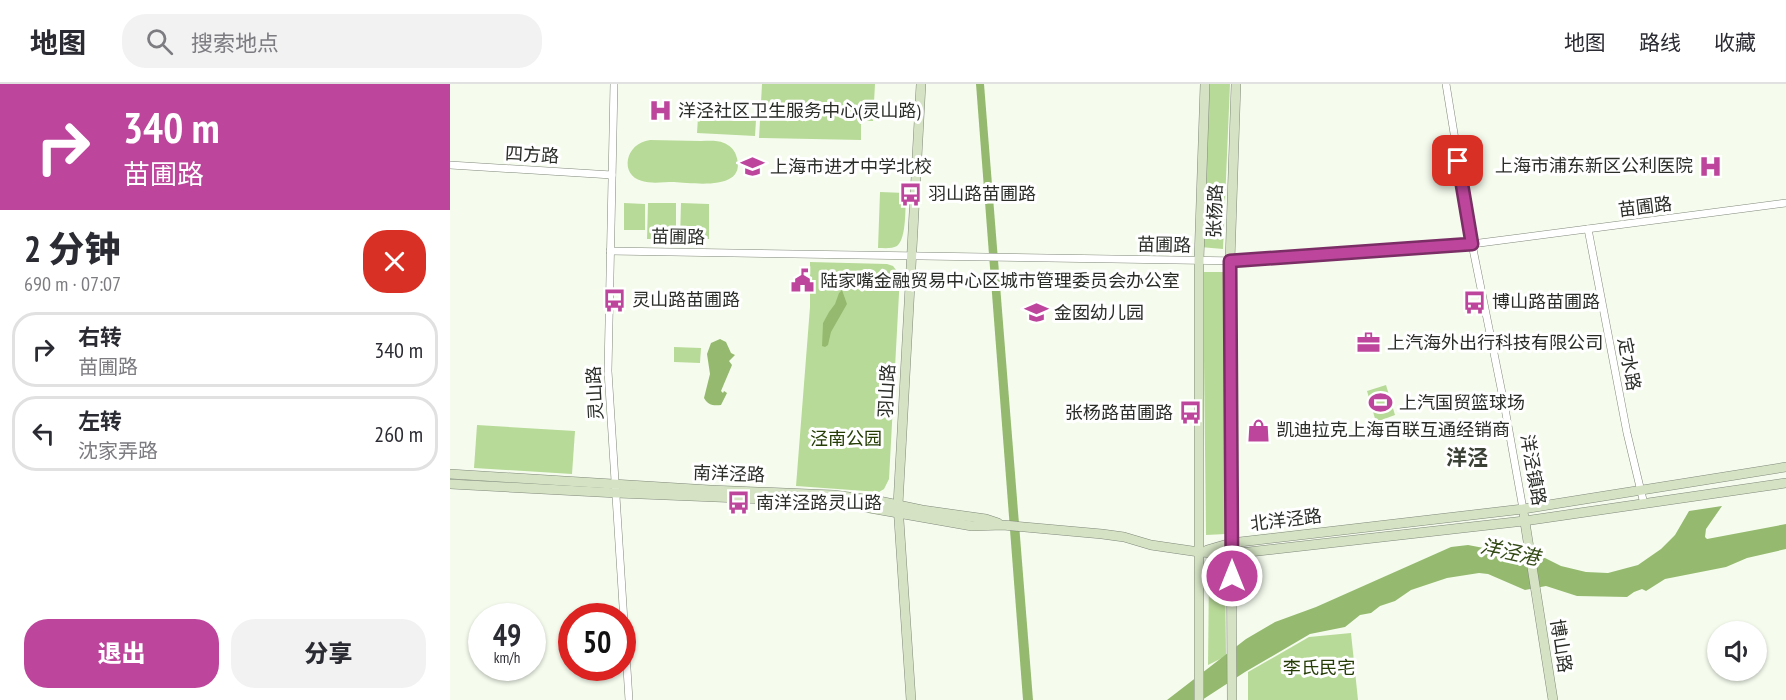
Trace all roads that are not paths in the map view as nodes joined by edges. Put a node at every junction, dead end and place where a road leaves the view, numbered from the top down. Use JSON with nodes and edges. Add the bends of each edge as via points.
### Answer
{"nodes":[{"id":1,"x":614,"y":84,"type":"edge"},
{"id":2,"x":921,"y":84,"type":"edge"},
{"id":3,"x":1205,"y":84,"type":"edge"},
{"id":4,"x":1236,"y":84,"type":"edge"},
{"id":5,"x":1446,"y":84,"type":"edge"},
{"id":6,"x":450,"y":165,"type":"edge"},
{"id":7,"x":612,"y":175,"type":"junction"},
{"id":8,"x":1786,"y":203,"type":"edge"},
{"id":9,"x":1588,"y":229,"type":"junction"},
{"id":10,"x":1472,"y":244,"type":"junction"},
{"id":11,"x":610,"y":251,"type":"junction"},
{"id":12,"x":912,"y":256,"type":"junction"},
{"id":13,"x":1199,"y":260,"type":"junction"},
{"id":14,"x":1230,"y":261,"type":"junction"},
{"id":15,"x":1786,"y":467,"type":"edge"},
{"id":16,"x":450,"y":474,"type":"edge"},
{"id":17,"x":1786,"y":483,"type":"edge"},
{"id":18,"x":450,"y":484,"type":"edge"},
{"id":19,"x":617,"y":489,"type":"junction"},
{"id":20,"x":1640,"y":489,"type":"junction"},
{"id":21,"x":1644,"y":504,"type":"junction"},
{"id":22,"x":898,"y":509,"type":"junction"},
{"id":23,"x":1523,"y":509,"type":"junction"},
{"id":24,"x":1524,"y":521,"type":"junction"},
{"id":25,"x":1231,"y":543,"type":"junction"},
{"id":26,"x":1199,"y":552,"type":"junction"},
{"id":27,"x":1231,"y":554,"type":"junction"},
{"id":28,"x":1537,"y":597,"type":"joint"},
{"id":29,"x":629,"y":700,"type":"edge"},
{"id":30,"x":911,"y":700,"type":"edge"},
{"id":31,"x":1199,"y":700,"type":"edge"},
{"id":32,"x":1232,"y":700,"type":"edge"},
{"id":33,"x":1553,"y":700,"type":"edge"}],
"edges":[{"from":1,"to":7,"type":"street","name":"灵山路"},
{"from":2,"to":12,"type":"main road","name":"羽山路"},
{"from":3,"to":13,"type":"main road","name":"张杨路"},
{"from":4,"to":14,"type":"main road","name":"张杨路"},
{"from":5,"to":10,"type":"street","name":"洋泾镇路"},
{"from":6,"to":7,"type":"street","name":"四方路"},
{"from":7,"to":11,"type":"street","name":"灵山路"},
{"from":8,"to":9,"type":"street","name":"苗圃路"},
{"from":9,"to":10,"type":"street","name":"苗圃路"},
{"from":9,"to":20,"type":"street","name":"定水路"},
{"from":10,"to":14,"type":"street","name":"苗圃路"},
{"from":10,"to":23,"type":"street","name":"洋泾镇路"},
{"from":11,"to":12,"type":"street","name":"苗圃路"},
{"from":11,"to":19,"type":"street","name":"灵山路","via":[[608,371]]},
{"from":12,"to":13,"type":"street","name":"苗圃路"},
{"from":12,"to":22,"type":"main road","name":"羽山路"},
{"from":13,"to":14,"type":"street","name":"苗圃路"},
{"from":13,"to":26,"type":"main road","name":"张杨路"},
{"from":14,"to":25,"type":"main road","name":"张杨路"},
{"from":15,"to":20,"type":"main road","name":"北洋泾路"},
{"from":16,"to":19,"type":"main road","name":"南洋泾路"},
{"from":17,"to":21,"type":"main road","name":"北洋泾路"},
{"from":18,"to":19,"type":"main road","name":"南洋泾路"},
{"from":19,"to":22,"type":"main road","name":"南洋泾路","via":[[834,495]]},
{"from":19,"to":29,"type":"street","name":"灵山路"},
{"from":20,"to":21,"type":"street","name":"定水路"},
{"from":20,"to":23,"type":"main road","name":"北洋泾路"},
{"from":21,"to":24,"type":"main road","name":"北洋泾路"},
{"from":22,"to":26,"type":"main road","name":"南洋泾路","via":[[1113,536]]},
{"from":22,"to":30,"type":"main road","name":"羽山路"},
{"from":23,"to":24,"type":"main road","name":"洋泾镇路"},
{"from":23,"to":25,"type":"main road","name":"北洋泾路"},
{"from":24,"to":27,"type":"main road","name":"北洋泾路"},
{"from":24,"to":28,"type":"main road","name":"洋泾镇路"},
{"from":25,"to":26,"type":"main road","name":"北洋泾路"},
{"from":25,"to":27,"type":"main road","name":"张杨路"},
{"from":26,"to":27,"type":"main road","name":"北洋泾路"},
{"from":26,"to":31,"type":"main road","name":"张杨路"},
{"from":27,"to":32,"type":"main road","name":"张杨路"},
{"from":28,"to":33,"type":"main road","name":"博山路"}]}
